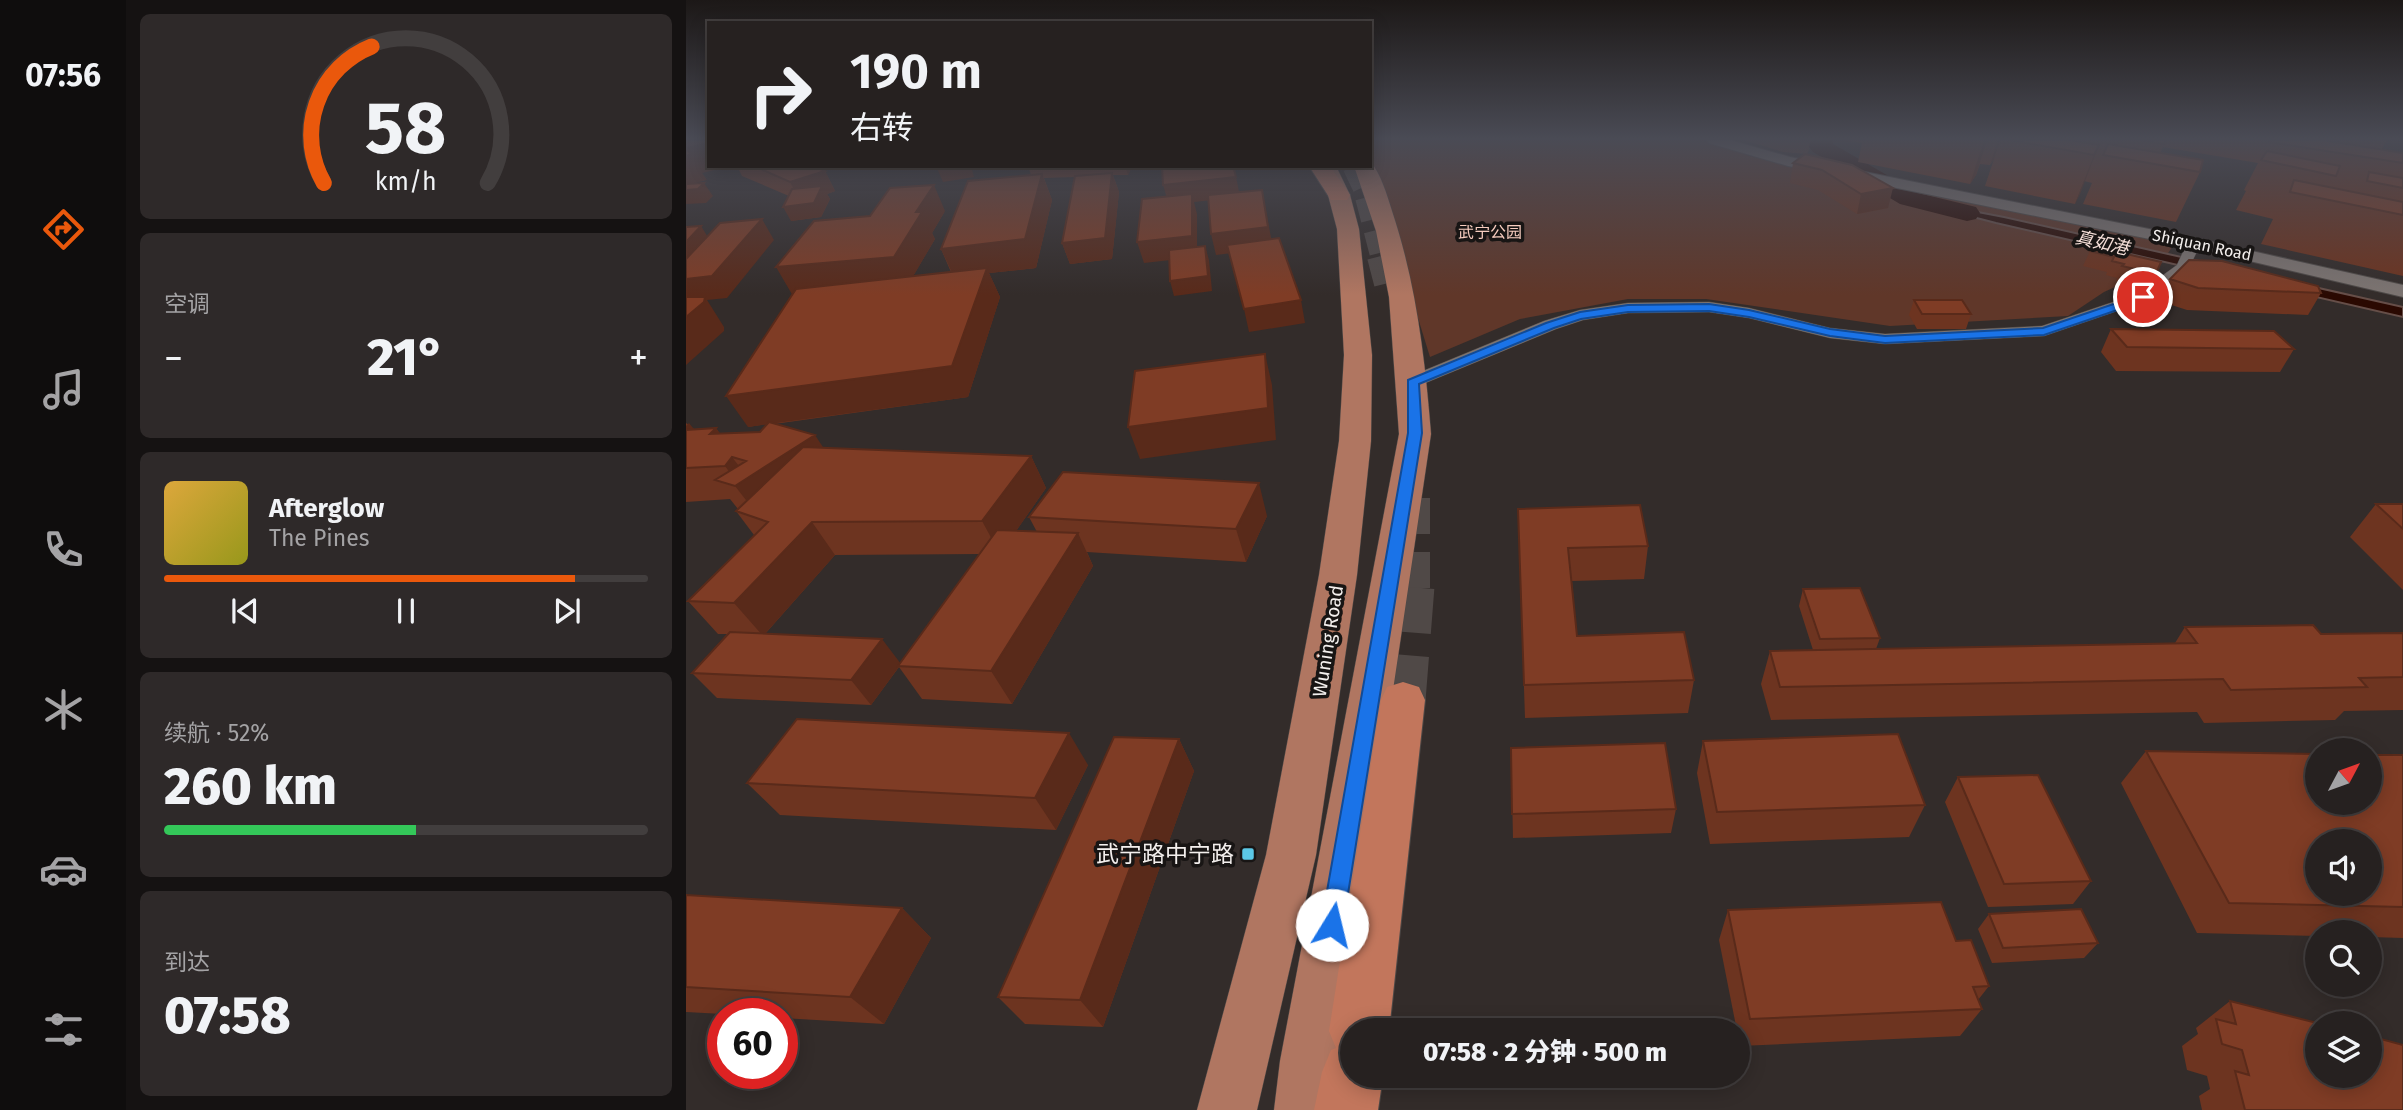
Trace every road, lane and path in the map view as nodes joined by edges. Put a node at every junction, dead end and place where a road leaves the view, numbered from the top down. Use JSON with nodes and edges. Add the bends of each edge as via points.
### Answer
{"nodes":[{"id":1,"x":1341,"y":192,"type":"edge"},
{"id":2,"x":1354,"y":192,"type":"edge"},
{"id":3,"x":1941,"y":192,"type":"edge"},
{"id":4,"x":2189,"y":255,"type":"junction"},
{"id":5,"x":2403,"y":291,"type":"edge"},
{"id":6,"x":1412,"y":382,"type":"junction"},
{"id":7,"x":1403,"y":700,"type":"tunnel mouth"},
{"id":8,"x":1361,"y":1018,"type":"edge"},
{"id":9,"x":1350,"y":1088,"type":"edge"},
{"id":10,"x":1227,"y":1110,"type":"edge"},
{"id":11,"x":1304,"y":1110,"type":"edge"},
{"id":12,"x":1346,"y":1110,"type":"edge"}],
"edges":[{"from":1,"to":10,"type":"main road","name":"Wuning Road","via":[[1355,310],[1355,441],[1338,575],[1291,855]]},
{"from":2,"to":6,"type":"main road","via":[[1389,232],[1402,284]]},
{"from":3,"to":4,"type":"street","name":"Shiquan Road"},
{"from":4,"to":5,"type":"street","name":"Shiquan Road"},
{"from":4,"to":6,"type":"street","via":[[2143,297],[2044,331],[1885,339],[1830,333],[1709,307],[1628,308],[1550,325]]},
{"from":6,"to":11,"type":"main road","via":[[1415,433]]},
{"from":7,"to":8,"type":"highway"},
{"from":9,"to":12,"type":"highway"}]}
